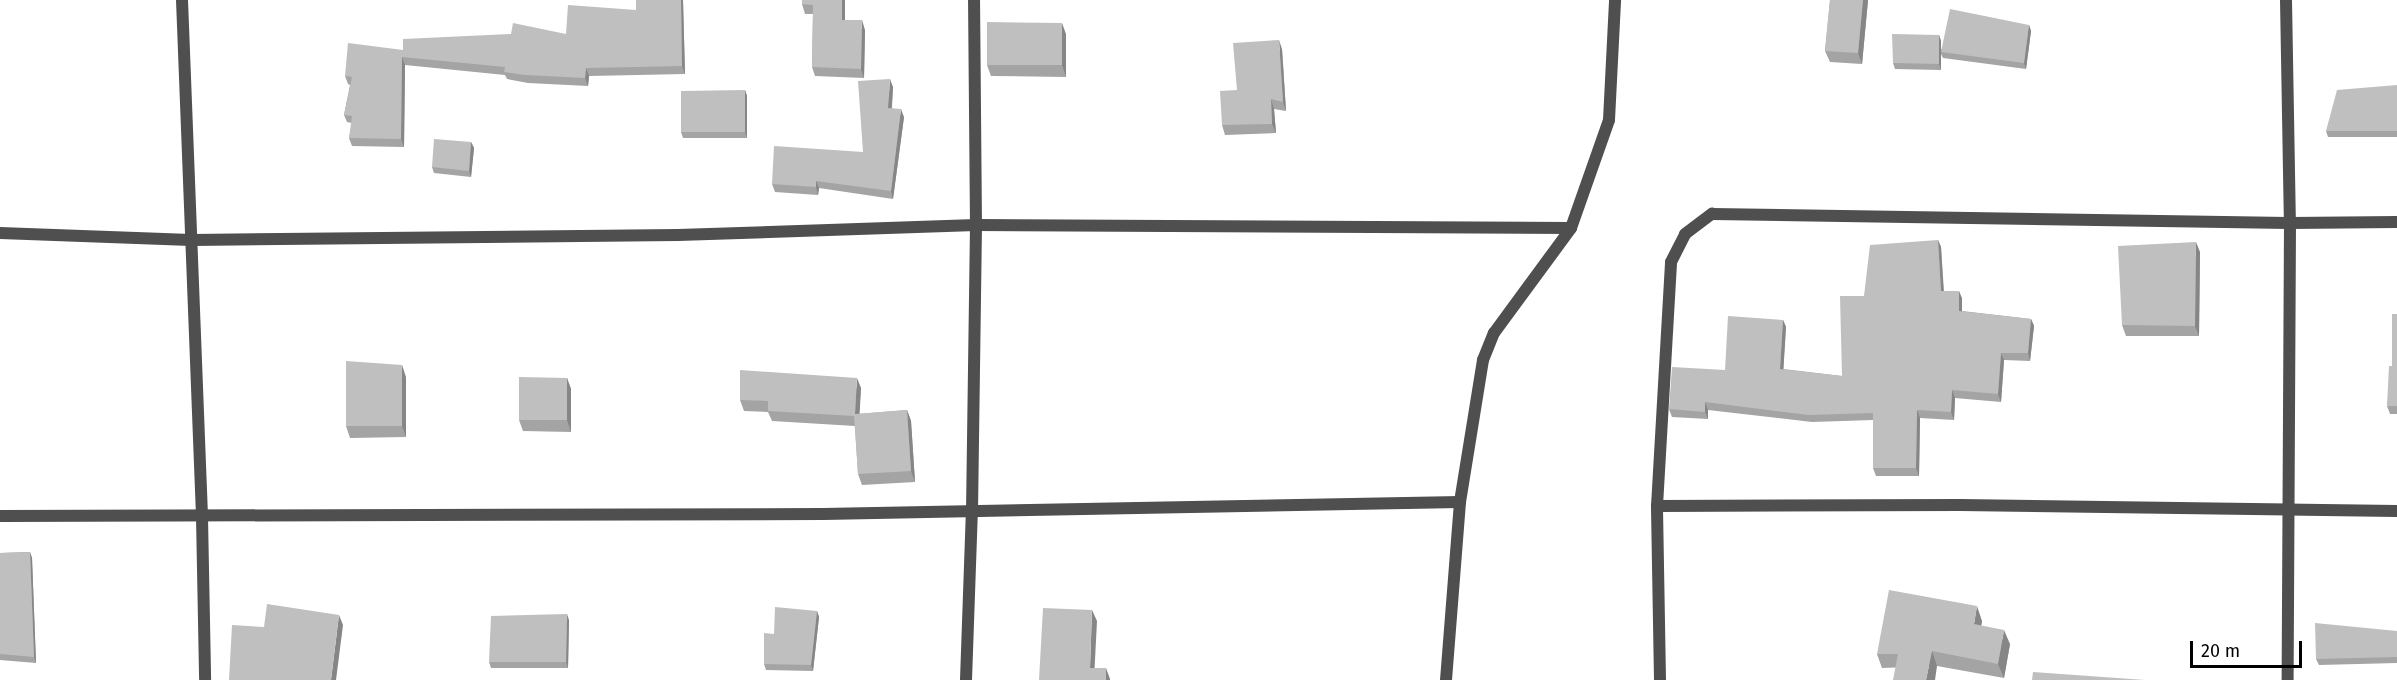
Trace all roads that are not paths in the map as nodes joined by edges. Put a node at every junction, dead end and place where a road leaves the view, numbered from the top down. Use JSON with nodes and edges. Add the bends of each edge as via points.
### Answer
{"nodes":[{"id":1,"x":182,"y":0,"type":"edge"},
{"id":2,"x":974,"y":0,"type":"edge"},
{"id":3,"x":1615,"y":0,"type":"edge"},
{"id":4,"x":2286,"y":0,"type":"edge"},
{"id":5,"x":2397,"y":222,"type":"edge"},
{"id":6,"x":2290,"y":223,"type":"junction"},
{"id":7,"x":976,"y":225,"type":"junction"},
{"id":8,"x":1571,"y":228,"type":"junction"},
{"id":9,"x":0,"y":233,"type":"edge"},
{"id":10,"x":191,"y":240,"type":"junction"},
{"id":11,"x":1460,"y":502,"type":"junction"},
{"id":12,"x":1658,"y":506,"type":"junction"},
{"id":13,"x":2287,"y":510,"type":"junction"},
{"id":14,"x":2397,"y":511,"type":"edge"},
{"id":15,"x":972,"y":512,"type":"junction"},
{"id":16,"x":0,"y":516,"type":"edge"},
{"id":17,"x":202,"y":517,"type":"junction"},
{"id":18,"x":205,"y":680,"type":"edge"},
{"id":19,"x":966,"y":680,"type":"edge"},
{"id":20,"x":1446,"y":680,"type":"edge"},
{"id":21,"x":1660,"y":680,"type":"edge"},
{"id":22,"x":2288,"y":680,"type":"edge"}],
"edges":[{"from":1,"to":10,"type":"street"},
{"from":2,"to":7,"type":"street"},
{"from":3,"to":8,"type":"street","via":[[1609,120]]},
{"from":4,"to":6,"type":"street"},
{"from":5,"to":6,"type":"street"},
{"from":6,"to":12,"type":"street","via":[[1712,214],[1685,234],[1671,262]]},
{"from":6,"to":13,"type":"street"},
{"from":7,"to":8,"type":"street"},
{"from":7,"to":10,"type":"street","via":[[678,235]]},
{"from":7,"to":15,"type":"street"},
{"from":8,"to":11,"type":"street","via":[[1494,333],[1488,347]]},
{"from":9,"to":10,"type":"street"},
{"from":10,"to":17,"type":"street"},
{"from":11,"to":15,"type":"street"},
{"from":11,"to":20,"type":"street"},
{"from":12,"to":13,"type":"street"},
{"from":12,"to":21,"type":"street"},
{"from":13,"to":14,"type":"street"},
{"from":13,"to":22,"type":"street"},
{"from":15,"to":17,"type":"street"},
{"from":15,"to":19,"type":"street"},
{"from":16,"to":17,"type":"street"},
{"from":17,"to":18,"type":"street"}]}
